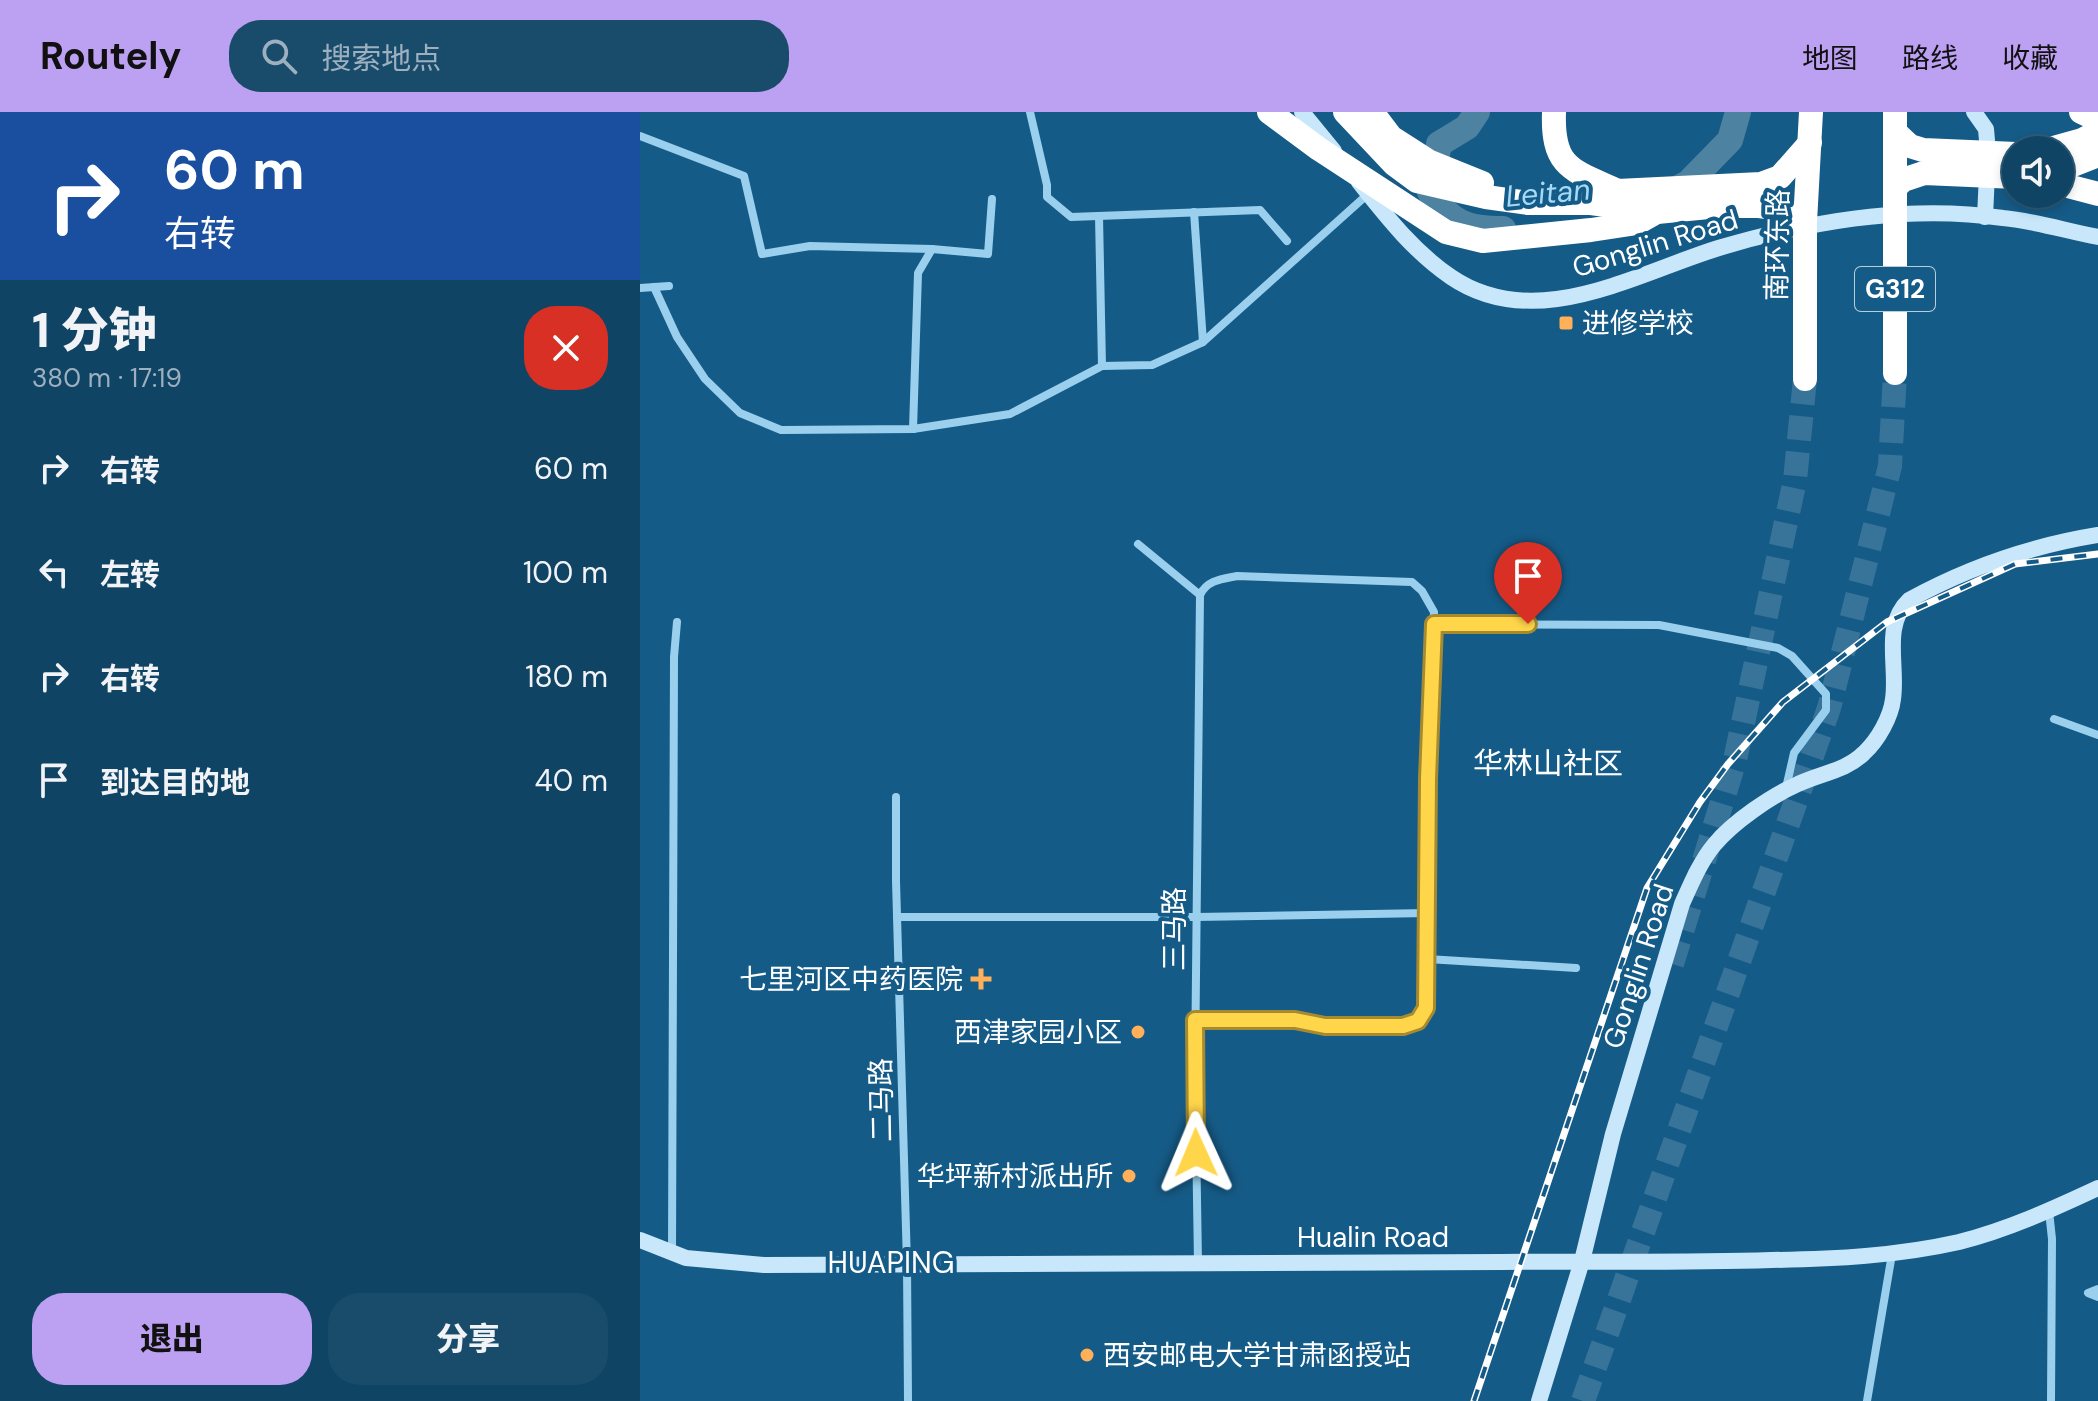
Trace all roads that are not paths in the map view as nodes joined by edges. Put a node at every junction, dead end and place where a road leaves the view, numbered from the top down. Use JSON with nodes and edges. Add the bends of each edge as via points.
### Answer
{"nodes":[{"id":1,"x":1030,"y":112,"type":"edge"},
{"id":2,"x":1269,"y":112,"type":"edge"},
{"id":3,"x":1302,"y":112,"type":"edge"},
{"id":4,"x":1345,"y":112,"type":"edge"},
{"id":5,"x":1372,"y":112,"type":"edge"},
{"id":6,"x":1554,"y":112,"type":"edge"},
{"id":7,"x":1811,"y":112,"type":"edge"},
{"id":8,"x":1974,"y":112,"type":"edge"},
{"id":9,"x":2081,"y":112,"type":"edge"},
{"id":10,"x":2098,"y":120,"type":"edge"},
{"id":11,"x":1895,"y":122,"type":"edge"},
{"id":12,"x":2098,"y":132,"type":"edge"},
{"id":13,"x":640,"y":136,"type":"edge"},
{"id":14,"x":2074,"y":142,"type":"edge"},
{"id":15,"x":1810,"y":143,"type":"junction"},
{"id":16,"x":2098,"y":155,"type":"edge"},
{"id":17,"x":1924,"y":162,"type":"junction"},
{"id":18,"x":2074,"y":164,"type":"edge"},
{"id":19,"x":2002,"y":170,"type":"edge"},
{"id":20,"x":2074,"y":188,"type":"edge"},
{"id":21,"x":1618,"y":191,"type":"junction"},
{"id":22,"x":1368,"y":194,"type":"junction"},
{"id":23,"x":2098,"y":194,"type":"edge"},
{"id":24,"x":1760,"y":195,"type":"junction"},
{"id":25,"x":1895,"y":196,"type":"junction"},
{"id":26,"x":992,"y":199,"type":"dead end"},
{"id":27,"x":1194,"y":212,"type":"junction"},
{"id":28,"x":1657,"y":212,"type":"junction"},
{"id":29,"x":1099,"y":216,"type":"junction"},
{"id":30,"x":1985,"y":217,"type":"junction"},
{"id":31,"x":1805,"y":222,"type":"junction"},
{"id":32,"x":2098,"y":237,"type":"edge"},
{"id":33,"x":1287,"y":241,"type":"dead end"},
{"id":34,"x":932,"y":249,"type":"junction"},
{"id":35,"x":669,"y":286,"type":"dead end"},
{"id":36,"x":654,"y":287,"type":"junction"},
{"id":37,"x":640,"y":288,"type":"edge"},
{"id":38,"x":1203,"y":342,"type":"junction"},
{"id":39,"x":1102,"y":366,"type":"junction"},
{"id":40,"x":1895,"y":373,"type":"tunnel mouth"},
{"id":41,"x":1805,"y":379,"type":"tunnel mouth"},
{"id":42,"x":913,"y":429,"type":"junction"},
{"id":43,"x":2098,"y":535,"type":"edge"},
{"id":44,"x":1138,"y":544,"type":"dead end"},
{"id":45,"x":1200,"y":595,"type":"junction"},
{"id":46,"x":677,"y":622,"type":"dead end"},
{"id":47,"x":1434,"y":624,"type":"junction"},
{"id":48,"x":2054,"y":719,"type":"dead end"},
{"id":49,"x":2098,"y":735,"type":"edge"},
{"id":50,"x":1786,"y":790,"type":"junction"},
{"id":51,"x":896,"y":797,"type":"dead end"},
{"id":52,"x":1428,"y":913,"type":"junction"},
{"id":53,"x":897,"y":917,"type":"junction"},
{"id":54,"x":1196,"y":917,"type":"junction"},
{"id":55,"x":1427,"y":959,"type":"junction"},
{"id":56,"x":1576,"y":968,"type":"dead end"},
{"id":57,"x":1195,"y":1020,"type":"junction"},
{"id":58,"x":2098,"y":1188,"type":"edge"},
{"id":59,"x":2049,"y":1211,"type":"junction"},
{"id":60,"x":640,"y":1240,"type":"edge"},
{"id":61,"x":672,"y":1254,"type":"junction"},
{"id":62,"x":1892,"y":1254,"type":"junction"},
{"id":63,"x":1582,"y":1261,"type":"junction"},
{"id":64,"x":1198,"y":1263,"type":"junction"},
{"id":65,"x":907,"y":1264,"type":"junction"},
{"id":66,"x":2098,"y":1289,"type":"edge"},
{"id":67,"x":2098,"y":1297,"type":"edge"},
{"id":68,"x":908,"y":1401,"type":"edge"},
{"id":69,"x":1539,"y":1401,"type":"edge"},
{"id":70,"x":1867,"y":1401,"type":"edge"},
{"id":71,"x":2051,"y":1401,"type":"edge"}],
"edges":[{"from":1,"to":29,"type":"street","via":[[1047,197],[1071,217]]},
{"from":2,"to":28,"type":"highway","via":[[1446,232],[1483,241],[1522,238],[1637,223]]},
{"from":3,"to":22,"type":"street","name":"Gonglin Road"},
{"from":4,"to":28,"type":"highway","via":[[1417,181],[1528,203],[1591,203]]},
{"from":5,"to":21,"type":"highway","via":[[1391,137],[1430,162],[1479,182],[1540,195]]},
{"from":6,"to":21,"type":"highway","via":[[1559,156],[1573,170]]},
{"from":7,"to":15,"type":"highway","name":"南环东路"},
{"from":8,"to":30,"type":"street","via":[[1986,129]]},
{"from":9,"to":10,"type":"highway"},
{"from":11,"to":17,"type":"highway"},
{"from":11,"to":25,"type":"highway","number":"G312"},
{"from":12,"to":14,"type":"highway"},
{"from":13,"to":34,"type":"street","via":[[744,176],[762,254],[810,246]]},
{"from":15,"to":24,"type":"highway"},
{"from":15,"to":31,"type":"highway","name":"南环东路"},
{"from":16,"to":18,"type":"highway"},
{"from":17,"to":19,"type":"highway"},
{"from":17,"to":25,"type":"highway","via":[[1903,180]]},
{"from":20,"to":23,"type":"highway"},
{"from":21,"to":24,"type":"highway"},
{"from":22,"to":30,"type":"street","name":"Gonglin Road","via":[[1401,234],[1452,278],[1477,291],[1523,300],[1599,291],[1722,247],[1807,226],[1912,215]]},
{"from":22,"to":38,"type":"street"},
{"from":24,"to":28,"type":"highway","via":[[1719,206]]},
{"from":24,"to":31,"type":"highway"},
{"from":25,"to":40,"type":"highway","number":"G312"},
{"from":26,"to":34,"type":"street","via":[[988,254]]},
{"from":27,"to":29,"type":"street"},
{"from":27,"to":33,"type":"street","via":[[1260,210]]},
{"from":27,"to":38,"type":"street"},
{"from":29,"to":39,"type":"street"},
{"from":30,"to":32,"type":"street","name":"Gonglin Road"},
{"from":31,"to":41,"type":"highway","name":"南环东路"},
{"from":34,"to":42,"type":"street","via":[[918,273]]},
{"from":35,"to":36,"type":"street"},
{"from":36,"to":37,"type":"street"},
{"from":36,"to":42,"type":"street","via":[[677,337],[705,379],[740,413],[781,430]]},
{"from":38,"to":39,"type":"street","via":[[1152,365]]},
{"from":39,"to":42,"type":"street","via":[[1010,414]]},
{"from":43,"to":50,"type":"street","name":"Gonglin Road","via":[[1987,562],[1909,600],[1894,623],[1893,702],[1879,734],[1847,765]]},
{"from":44,"to":45,"type":"street"},
{"from":45,"to":47,"type":"street","via":[[1217,579],[1237,576],[1412,582],[1434,612]]},
{"from":45,"to":54,"type":"street","name":"三马路"},
{"from":46,"to":61,"type":"street"},
{"from":47,"to":50,"type":"street","via":[[1659,625],[1778,648],[1826,694],[1826,710],[1794,753]]},
{"from":47,"to":52,"type":"street"},
{"from":48,"to":49,"type":"street"},
{"from":50,"to":63,"type":"street","name":"Gonglin Road","via":[[1714,845],[1694,876],[1613,1134]]},
{"from":51,"to":53,"type":"street","name":"二马路"},
{"from":52,"to":54,"type":"street"},
{"from":52,"to":55,"type":"street"},
{"from":53,"to":54,"type":"street"},
{"from":53,"to":65,"type":"street","name":"二马路"},
{"from":54,"to":57,"type":"street","name":"三马路"},
{"from":55,"to":56,"type":"street"},
{"from":55,"to":57,"type":"street","via":[[1426,1008],[1418,1021],[1403,1026]]},
{"from":57,"to":64,"type":"street","name":"三马路"},
{"from":58,"to":59,"type":"street","name":"Hualin Road"},
{"from":59,"to":62,"type":"street","name":"Hualin Road","via":[[1962,1241]]},
{"from":59,"to":71,"type":"street"},
{"from":60,"to":61,"type":"street","name":"Hualin Road"},
{"from":61,"to":65,"type":"street","name":"Hualin Road","via":[[764,1265]]},
{"from":62,"to":63,"type":"street","name":"Hualin Road","via":[[1675,1263]]},
{"from":62,"to":70,"type":"street"},
{"from":63,"to":64,"type":"street","name":"Hualin Road"},
{"from":63,"to":69,"type":"street","name":"Gonglin Road"},
{"from":64,"to":65,"type":"street","name":"Hualin Road"},
{"from":65,"to":68,"type":"street","name":"二马路"},
{"from":66,"to":67,"type":"street","via":[[2088,1293]]}]}
